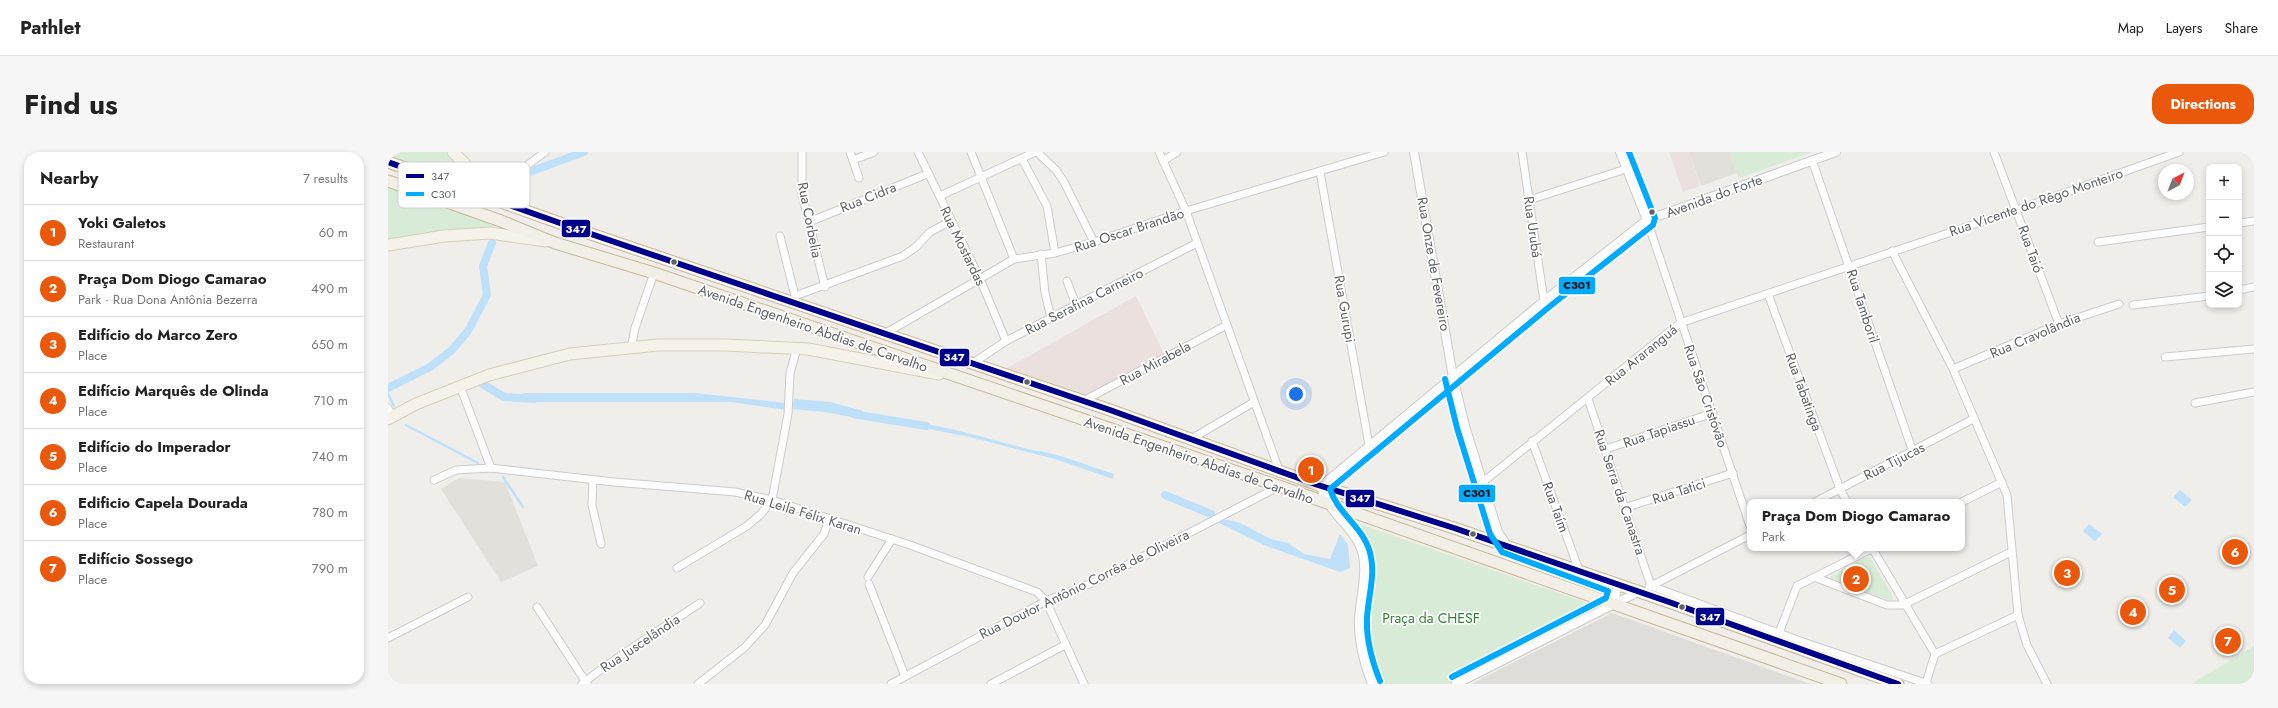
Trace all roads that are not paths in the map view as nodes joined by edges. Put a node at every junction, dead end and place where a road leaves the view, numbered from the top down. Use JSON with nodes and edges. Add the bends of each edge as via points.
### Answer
{"nodes":[{"id":1,"x":453,"y":152,"type":"edge"},
{"id":2,"x":545,"y":152,"type":"edge"},
{"id":3,"x":802,"y":152,"type":"edge"},
{"id":4,"x":850,"y":152,"type":"edge"},
{"id":5,"x":874,"y":152,"type":"edge"},
{"id":6,"x":918,"y":152,"type":"edge"},
{"id":7,"x":971,"y":152,"type":"edge"},
{"id":8,"x":1036,"y":152,"type":"edge"},
{"id":9,"x":1159,"y":152,"type":"edge"},
{"id":10,"x":1177,"y":152,"type":"edge"},
{"id":11,"x":1384,"y":152,"type":"edge"},
{"id":12,"x":1414,"y":152,"type":"edge"},
{"id":13,"x":1522,"y":152,"type":"edge"},
{"id":14,"x":1620,"y":152,"type":"edge"},
{"id":15,"x":1836,"y":152,"type":"edge"},
{"id":16,"x":1994,"y":152,"type":"edge"},
{"id":17,"x":2179,"y":152,"type":"edge"},
{"id":18,"x":1022,"y":159,"type":"junction"},
{"id":19,"x":853,"y":160,"type":"junction"},
{"id":20,"x":1812,"y":160,"type":"junction"},
{"id":21,"x":1163,"y":161,"type":"junction"},
{"id":22,"x":388,"y":162,"type":"edge"},
{"id":23,"x":463,"y":162,"type":"edge"},
{"id":24,"x":530,"y":163,"type":"edge"},
{"id":25,"x":398,"y":166,"type":"edge"},
{"id":26,"x":1626,"y":170,"type":"junction"},
{"id":27,"x":1320,"y":172,"type":"junction"},
{"id":28,"x":927,"y":174,"type":"junction"},
{"id":29,"x":859,"y":178,"type":"dead end"},
{"id":30,"x":980,"y":178,"type":"junction"},
{"id":31,"x":388,"y":181,"type":"edge"},
{"id":32,"x":398,"y":184,"type":"edge"},
{"id":33,"x":940,"y":196,"type":"junction"},
{"id":34,"x":1529,"y":200,"type":"junction"},
{"id":35,"x":466,"y":208,"type":"edge"},
{"id":36,"x":518,"y":208,"type":"edge"},
{"id":37,"x":521,"y":209,"type":"joint"},
{"id":38,"x":2017,"y":210,"type":"junction"},
{"id":39,"x":1186,"y":211,"type":"junction"},
{"id":40,"x":1647,"y":220,"type":"junction"},
{"id":41,"x":951,"y":221,"type":"junction"},
{"id":42,"x":2254,"y":221,"type":"edge"},
{"id":43,"x":809,"y":222,"type":"junction"},
{"id":44,"x":2242,"y":223,"type":"edge"},
{"id":45,"x":2206,"y":227,"type":"edge"},
{"id":46,"x":780,"y":236,"type":"dead end"},
{"id":47,"x":1094,"y":242,"type":"junction"},
{"id":48,"x":2098,"y":242,"type":"dead end"},
{"id":49,"x":554,"y":243,"type":"junction"},
{"id":50,"x":1197,"y":243,"type":"junction"},
{"id":51,"x":388,"y":245,"type":"edge"},
{"id":52,"x":1892,"y":251,"type":"junction"},
{"id":53,"x":1055,"y":253,"type":"junction"},
{"id":54,"x":1041,"y":254,"type":"junction"},
{"id":55,"x":1014,"y":259,"type":"junction"},
{"id":56,"x":1850,"y":266,"type":"junction"},
{"id":57,"x":654,"y":274,"type":"junction"},
{"id":58,"x":980,"y":279,"type":"junction"},
{"id":59,"x":1067,"y":281,"type":"dead end"},
{"id":60,"x":824,"y":287,"type":"junction"},
{"id":61,"x":2254,"y":287,"type":"edge"},
{"id":62,"x":2242,"y":289,"type":"edge"},
{"id":63,"x":1768,"y":294,"type":"junction"},
{"id":64,"x":2206,"y":296,"type":"edge"},
{"id":65,"x":795,"y":300,"type":"junction"},
{"id":66,"x":1544,"y":301,"type":"junction"},
{"id":67,"x":2119,"y":304,"type":"dead end"},
{"id":68,"x":1076,"y":305,"type":"junction"},
{"id":69,"x":2133,"y":305,"type":"dead end"},
{"id":70,"x":1051,"y":318,"type":"junction"},
{"id":71,"x":1680,"y":323,"type":"junction"},
{"id":72,"x":2060,"y":324,"type":"junction"},
{"id":73,"x":1227,"y":325,"type":"junction"},
{"id":74,"x":886,"y":334,"type":"junction"},
{"id":75,"x":1006,"y":341,"type":"junction"},
{"id":76,"x":631,"y":348,"type":"junction"},
{"id":77,"x":797,"y":348,"type":"junction"},
{"id":78,"x":2254,"y":350,"type":"edge"},
{"id":79,"x":2166,"y":357,"type":"dead end"},
{"id":80,"x":973,"y":363,"type":"junction"},
{"id":81,"x":1953,"y":369,"type":"junction"},
{"id":82,"x":954,"y":377,"type":"junction"},
{"id":83,"x":1453,"y":377,"type":"junction"},
{"id":84,"x":460,"y":386,"type":"junction"},
{"id":85,"x":2254,"y":392,"type":"edge"},
{"id":86,"x":1588,"y":399,"type":"junction"},
{"id":87,"x":1083,"y":401,"type":"junction"},
{"id":88,"x":1254,"y":402,"type":"junction"},
{"id":89,"x":2194,"y":403,"type":"dead end"},
{"id":90,"x":1713,"y":413,"type":"junction"},
{"id":91,"x":389,"y":415,"type":"edge"},
{"id":92,"x":1973,"y":419,"type":"junction"},
{"id":93,"x":1191,"y":439,"type":"junction"},
{"id":94,"x":1532,"y":441,"type":"junction"},
{"id":95,"x":1369,"y":445,"type":"junction"},
{"id":96,"x":1606,"y":449,"type":"junction"},
{"id":97,"x":1912,"y":452,"type":"junction"},
{"id":98,"x":491,"y":468,"type":"junction"},
{"id":99,"x":1278,"y":470,"type":"junction"},
{"id":100,"x":1733,"y":473,"type":"junction"},
{"id":101,"x":434,"y":480,"type":"dead end"},
{"id":102,"x":593,"y":480,"type":"junction"},
{"id":103,"x":1483,"y":482,"type":"junction"},
{"id":104,"x":2002,"y":482,"type":"junction"},
{"id":105,"x":1321,"y":486,"type":"junction"},
{"id":106,"x":1278,"y":487,"type":"junction"},
{"id":107,"x":1840,"y":490,"type":"junction"},
{"id":108,"x":1821,"y":499,"type":"edge"},
{"id":109,"x":1845,"y":499,"type":"edge"},
{"id":110,"x":772,"y":500,"type":"junction"},
{"id":111,"x":1965,"y":500,"type":"edge"},
{"id":112,"x":1331,"y":506,"type":"junction"},
{"id":113,"x":1624,"y":508,"type":"junction"},
{"id":114,"x":1747,"y":517,"type":"edge"},
{"id":115,"x":829,"y":519,"type":"junction"},
{"id":116,"x":1747,"y":536,"type":"edge"},
{"id":117,"x":892,"y":539,"type":"junction"},
{"id":118,"x":600,"y":544,"type":"dead end"},
{"id":119,"x":1508,"y":547,"type":"junction"},
{"id":120,"x":1867,"y":551,"type":"edge"},
{"id":121,"x":1875,"y":551,"type":"edge"},
{"id":122,"x":2011,"y":552,"type":"junction"},
{"id":123,"x":677,"y":568,"type":"dead end"},
{"id":124,"x":1580,"y":573,"type":"junction"},
{"id":125,"x":868,"y":576,"type":"dead end"},
{"id":126,"x":1814,"y":577,"type":"junction"},
{"id":127,"x":869,"y":584,"type":"dead end"},
{"id":128,"x":1618,"y":586,"type":"junction"},
{"id":129,"x":1652,"y":586,"type":"junction"},
{"id":130,"x":1638,"y":592,"type":"junction"},
{"id":131,"x":468,"y":597,"type":"dead end"},
{"id":132,"x":1046,"y":601,"type":"junction"},
{"id":133,"x":700,"y":603,"type":"dead end"},
{"id":134,"x":1613,"y":604,"type":"junction"},
{"id":135,"x":1905,"y":605,"type":"junction"},
{"id":136,"x":537,"y":606,"type":"dead end"},
{"id":137,"x":2018,"y":616,"type":"junction"},
{"id":138,"x":1779,"y":633,"type":"junction"},
{"id":139,"x":388,"y":638,"type":"edge"},
{"id":140,"x":1065,"y":645,"type":"junction"},
{"id":141,"x":1935,"y":654,"type":"junction"},
{"id":142,"x":905,"y":676,"type":"junction"},
{"id":143,"x":584,"y":683,"type":"edge"},
{"id":144,"x":698,"y":684,"type":"edge"},
{"id":145,"x":891,"y":684,"type":"edge"},
{"id":146,"x":991,"y":684,"type":"edge"},
{"id":147,"x":1084,"y":684,"type":"edge"},
{"id":148,"x":1372,"y":684,"type":"edge"},
{"id":149,"x":1456,"y":684,"type":"edge"},
{"id":150,"x":1841,"y":684,"type":"edge"},
{"id":151,"x":1898,"y":684,"type":"edge"},
{"id":152,"x":1927,"y":684,"type":"edge"},
{"id":153,"x":2047,"y":684,"type":"edge"}],
"edges":[{"from":1,"to":23,"type":"main road"},
{"from":2,"to":24,"type":"street"},
{"from":3,"to":43,"type":"street","name":"Rua Corbelia","via":[[802,194]]},
{"from":4,"to":19,"type":"street"},
{"from":5,"to":19,"type":"street"},
{"from":6,"to":28,"type":"street","name":"Rua Mostardas"},
{"from":7,"to":30,"type":"street"},
{"from":8,"to":18,"type":"street"},
{"from":8,"to":47,"type":"street","via":[[1056,170],[1064,182]]},
{"from":9,"to":21,"type":"street"},
{"from":10,"to":21,"type":"street"},
{"from":11,"to":27,"type":"street","name":"Rua Oscar Brandão"},
{"from":12,"to":83,"type":"street","name":"Rua Onze de Fevereiro"},
{"from":13,"to":34,"type":"street","name":"Rua Urubá"},
{"from":14,"to":26,"type":"street"},
{"from":15,"to":20,"type":"street","name":"Avenida do Forte"},
{"from":16,"to":38,"type":"street","name":"Rua Taió"},
{"from":17,"to":38,"type":"street","name":"Rua Vicente do Rêgo Monteiro"},
{"from":18,"to":30,"type":"street"},
{"from":18,"to":53,"type":"street","via":[[1047,206]]},
{"from":19,"to":29,"type":"street"},
{"from":20,"to":40,"type":"street","name":"Avenida do Forte"},
{"from":20,"to":56,"type":"street","name":"Rua Tamboril"},
{"from":21,"to":39,"type":"street"},
{"from":22,"to":25,"type":"highway","name":"Avenida Engenheiro Abdias de Carvalho"},
{"from":26,"to":34,"type":"street"},
{"from":26,"to":40,"type":"street"},
{"from":27,"to":39,"type":"street","name":"Rua Oscar Brandão"},
{"from":27,"to":95,"type":"street","name":"Rua Gurupi"},
{"from":28,"to":33,"type":"street","name":"Rua Mostardas"},
{"from":28,"to":43,"type":"street","name":"Rua Cidra"},
{"from":30,"to":33,"type":"street"},
{"from":30,"to":55,"type":"street"},
{"from":31,"to":32,"type":"highway","name":"Avenida Engenheiro Abdias de Carvalho"},
{"from":33,"to":41,"type":"street","name":"Rua Mostardas"},
{"from":34,"to":66,"type":"street","name":"Rua Urubá"},
{"from":35,"to":49,"type":"highway","name":"Avenida Engenheiro Abdias de Carvalho"},
{"from":36,"to":37,"type":"highway","name":"Avenida Engenheiro Abdias de Carvalho"},
{"from":37,"to":65,"type":"highway","name":"Avenida Engenheiro Abdias de Carvalho"},
{"from":38,"to":52,"type":"street","name":"Rua Vicente do Rêgo Monteiro"},
{"from":38,"to":72,"type":"street","name":"Rua Taió"},
{"from":39,"to":47,"type":"street","name":"Rua Oscar Brandão"},
{"from":39,"to":50,"type":"street"},
{"from":40,"to":66,"type":"street","name":"Avenida do Forte"},
{"from":40,"to":71,"type":"street","name":"Rua São Cristóvão"},
{"from":41,"to":58,"type":"street","name":"Rua Mostardas"},
{"from":41,"to":60,"type":"street","via":[[930,232],[903,256]]},
{"from":42,"to":44,"type":"street"},
{"from":43,"to":60,"type":"street","name":"Rua Corbelia"},
{"from":45,"to":48,"type":"street"},
{"from":46,"to":65,"type":"street"},
{"from":47,"to":53,"type":"street","name":"Rua Oscar Brandão"},
{"from":49,"to":51,"type":"main road","name":"Avenida Engenheiro Abdias de Carvalho","via":[[490,233],[444,236]]},
{"from":49,"to":57,"type":"highway","name":"Avenida Engenheiro Abdias de Carvalho"},
{"from":50,"to":68,"type":"street","name":"Rua Serafina Carneiro"},
{"from":50,"to":73,"type":"street"},
{"from":52,"to":56,"type":"street","name":"Rua Araranguá"},
{"from":52,"to":81,"type":"street"},
{"from":53,"to":54,"type":"street","name":"Rua Oscar Brandão"},
{"from":54,"to":55,"type":"street","name":"Rua Oscar Brandão"},
{"from":54,"to":70,"type":"street","via":[[1044,293]]},
{"from":55,"to":58,"type":"street","name":"Rua Oscar Brandão"},
{"from":56,"to":63,"type":"street","name":"Rua Araranguá"},
{"from":56,"to":97,"type":"street","name":"Rua Tamboril"},
{"from":57,"to":76,"type":"street","via":[[635,328]]},
{"from":57,"to":82,"type":"highway","name":"Avenida Engenheiro Abdias de Carvalho"},
{"from":58,"to":74,"type":"street","name":"Rua Oscar Brandão"},
{"from":58,"to":75,"type":"street","name":"Rua Mostardas"},
{"from":59,"to":68,"type":"street"},
{"from":60,"to":65,"type":"street"},
{"from":61,"to":62,"type":"street"},
{"from":63,"to":71,"type":"street","name":"Rua Araranguá"},
{"from":63,"to":107,"type":"street","name":"Rua Tabatinga"},
{"from":64,"to":69,"type":"street"},
{"from":65,"to":74,"type":"highway","name":"Avenida Engenheiro Abdias de Carvalho"},
{"from":66,"to":83,"type":"street","name":"Avenida do Forte"},
{"from":67,"to":72,"type":"street","name":"Rua Cravolândia"},
{"from":68,"to":70,"type":"street","name":"Rua Serafina Carneiro"},
{"from":70,"to":75,"type":"street","name":"Rua Serafina Carneiro"},
{"from":71,"to":86,"type":"street","name":"Rua Araranguá"},
{"from":71,"to":90,"type":"street","name":"Rua São Cristóvão"},
{"from":72,"to":81,"type":"street","name":"Rua Cravolândia"},
{"from":73,"to":87,"type":"street","name":"Rua Mirabela"},
{"from":73,"to":88,"type":"street"},
{"from":74,"to":80,"type":"highway","name":"Avenida Engenheiro Abdias de Carvalho"},
{"from":75,"to":80,"type":"street","name":"Rua Serafina Carneiro"},
{"from":76,"to":77,"type":"main road","via":[[658,345]]},
{"from":76,"to":84,"type":"main road","via":[[570,354],[489,375]]},
{"from":77,"to":82,"type":"main road"},
{"from":77,"to":110,"type":"street","via":[[790,373],[788,414]]},
{"from":78,"to":79,"type":"street"},
{"from":80,"to":87,"type":"highway","name":"Avenida Engenheiro Abdias de Carvalho"},
{"from":81,"to":92,"type":"street"},
{"from":82,"to":106,"type":"highway","name":"Avenida Engenheiro Abdias de Carvalho"},
{"from":83,"to":95,"type":"street","name":"Avenida do Forte"},
{"from":83,"to":103,"type":"street","name":"Rua Onze de Fevereiro"},
{"from":84,"to":91,"type":"main road"},
{"from":84,"to":98,"type":"street"},
{"from":85,"to":89,"type":"street"},
{"from":86,"to":94,"type":"street","name":"Rua Araranguá"},
{"from":86,"to":96,"type":"street","name":"Rua Serra da Canastra"},
{"from":87,"to":93,"type":"highway","name":"Avenida Engenheiro Abdias de Carvalho"},
{"from":88,"to":93,"type":"street"},
{"from":88,"to":99,"type":"street"},
{"from":90,"to":96,"type":"street","name":"Rua Tapiassu"},
{"from":90,"to":100,"type":"street","name":"Rua São Cristóvão"},
{"from":92,"to":97,"type":"street","name":"Rua Tijucas"},
{"from":92,"to":104,"type":"street"},
{"from":93,"to":99,"type":"highway","name":"Avenida Engenheiro Abdias de Carvalho"},
{"from":94,"to":103,"type":"street","name":"Rua Araranguá"},
{"from":94,"to":124,"type":"street","name":"Rua Taím"},
{"from":95,"to":105,"type":"street","name":"Avenida do Forte"},
{"from":96,"to":113,"type":"street","name":"Rua Serra da Canastra"},
{"from":97,"to":107,"type":"street","name":"Rua Tijucas"},
{"from":98,"to":101,"type":"street","name":"Rua Leila Félix Karan","via":[[456,470]]},
{"from":98,"to":102,"type":"street","name":"Rua Leila Félix Karan"},
{"from":99,"to":105,"type":"highway","name":"Avenida Engenheiro Abdias de Carvalho"},
{"from":100,"to":113,"type":"street","name":"Rua Tatici"},
{"from":100,"to":114,"type":"street","name":"Rua São Cristóvão"},
{"from":102,"to":110,"type":"street","name":"Rua Leila Félix Karan","via":[[732,491]]},
{"from":102,"to":118,"type":"street","via":[[592,505]]},
{"from":103,"to":119,"type":"street","name":"Rua Onze de Fevereiro","via":[[1498,532]]},
{"from":104,"to":111,"type":"street"},
{"from":104,"to":122,"type":"street","via":[[2007,495]]},
{"from":105,"to":112,"type":"street"},
{"from":105,"to":119,"type":"highway","name":"Avenida Engenheiro Abdias de Carvalho"},
{"from":106,"to":112,"type":"highway","name":"Avenida Engenheiro Abdias de Carvalho"},
{"from":106,"to":132,"type":"street","name":"Rua Doutor Antônio Corrêa de Oliveira","via":[[1094,582]]},
{"from":107,"to":108,"type":"street","name":"Rua Tijucas"},
{"from":107,"to":109,"type":"street","name":"Rua Tabatinga"},
{"from":110,"to":115,"type":"street","name":"Rua Leila Félix Karan"},
{"from":110,"to":123,"type":"street","via":[[747,526]]},
{"from":112,"to":134,"type":"highway","name":"Avenida Engenheiro Abdias de Carvalho"},
{"from":112,"to":148,"type":"street","via":[[1356,539],[1363,554],[1360,642]]},
{"from":113,"to":129,"type":"street","name":"Rua Serra da Canastra"},
{"from":115,"to":117,"type":"street","name":"Rua Leila Félix Karan"},
{"from":115,"to":144,"type":"street","via":[[824,534],[793,573],[765,625],[744,648]]},
{"from":116,"to":129,"type":"street"},
{"from":117,"to":125,"type":"street"},
{"from":117,"to":132,"type":"street","name":"Rua Leila Félix Karan","via":[[1034,590]]},
{"from":119,"to":124,"type":"highway","name":"Avenida Engenheiro Abdias de Carvalho"},
{"from":120,"to":126,"type":"street"},
{"from":121,"to":135,"type":"street"},
{"from":122,"to":135,"type":"street"},
{"from":122,"to":137,"type":"street"},
{"from":124,"to":128,"type":"highway","name":"Avenida Engenheiro Abdias de Carvalho"},
{"from":126,"to":135,"type":"street","via":[[1887,604]]},
{"from":126,"to":138,"type":"street","via":[[1803,581],[1794,589]]},
{"from":127,"to":142,"type":"street"},
{"from":128,"to":130,"type":"highway","name":"Avenida Engenheiro Abdias de Carvalho"},
{"from":128,"to":134,"type":"street"},
{"from":129,"to":130,"type":"street"},
{"from":129,"to":138,"type":"street"},
{"from":130,"to":134,"type":"street"},
{"from":130,"to":151,"type":"highway","name":"Avenida Engenheiro Abdias de Carvalho"},
{"from":131,"to":139,"type":"street"},
{"from":132,"to":140,"type":"street","name":"Rua Leila Félix Karan"},
{"from":132,"to":142,"type":"street","name":"Rua Doutor Antônio Corrêa de Oliveira"},
{"from":133,"to":143,"type":"street","name":"Rua Juscelândia","via":[[621,653]]},
{"from":134,"to":149,"type":"street"},
{"from":134,"to":150,"type":"highway","name":"Avenida Engenheiro Abdias de Carvalho"},
{"from":135,"to":141,"type":"street"},
{"from":136,"to":143,"type":"street"},
{"from":137,"to":141,"type":"street"},
{"from":137,"to":153,"type":"street","via":[[2032,656]]},
{"from":138,"to":152,"type":"street"},
{"from":140,"to":146,"type":"street"},
{"from":140,"to":147,"type":"street","name":"Rua Leila Félix Karan"},
{"from":141,"to":152,"type":"street"},
{"from":142,"to":145,"type":"street","name":"Rua Doutor Antônio Corrêa de Oliveira"}]}
